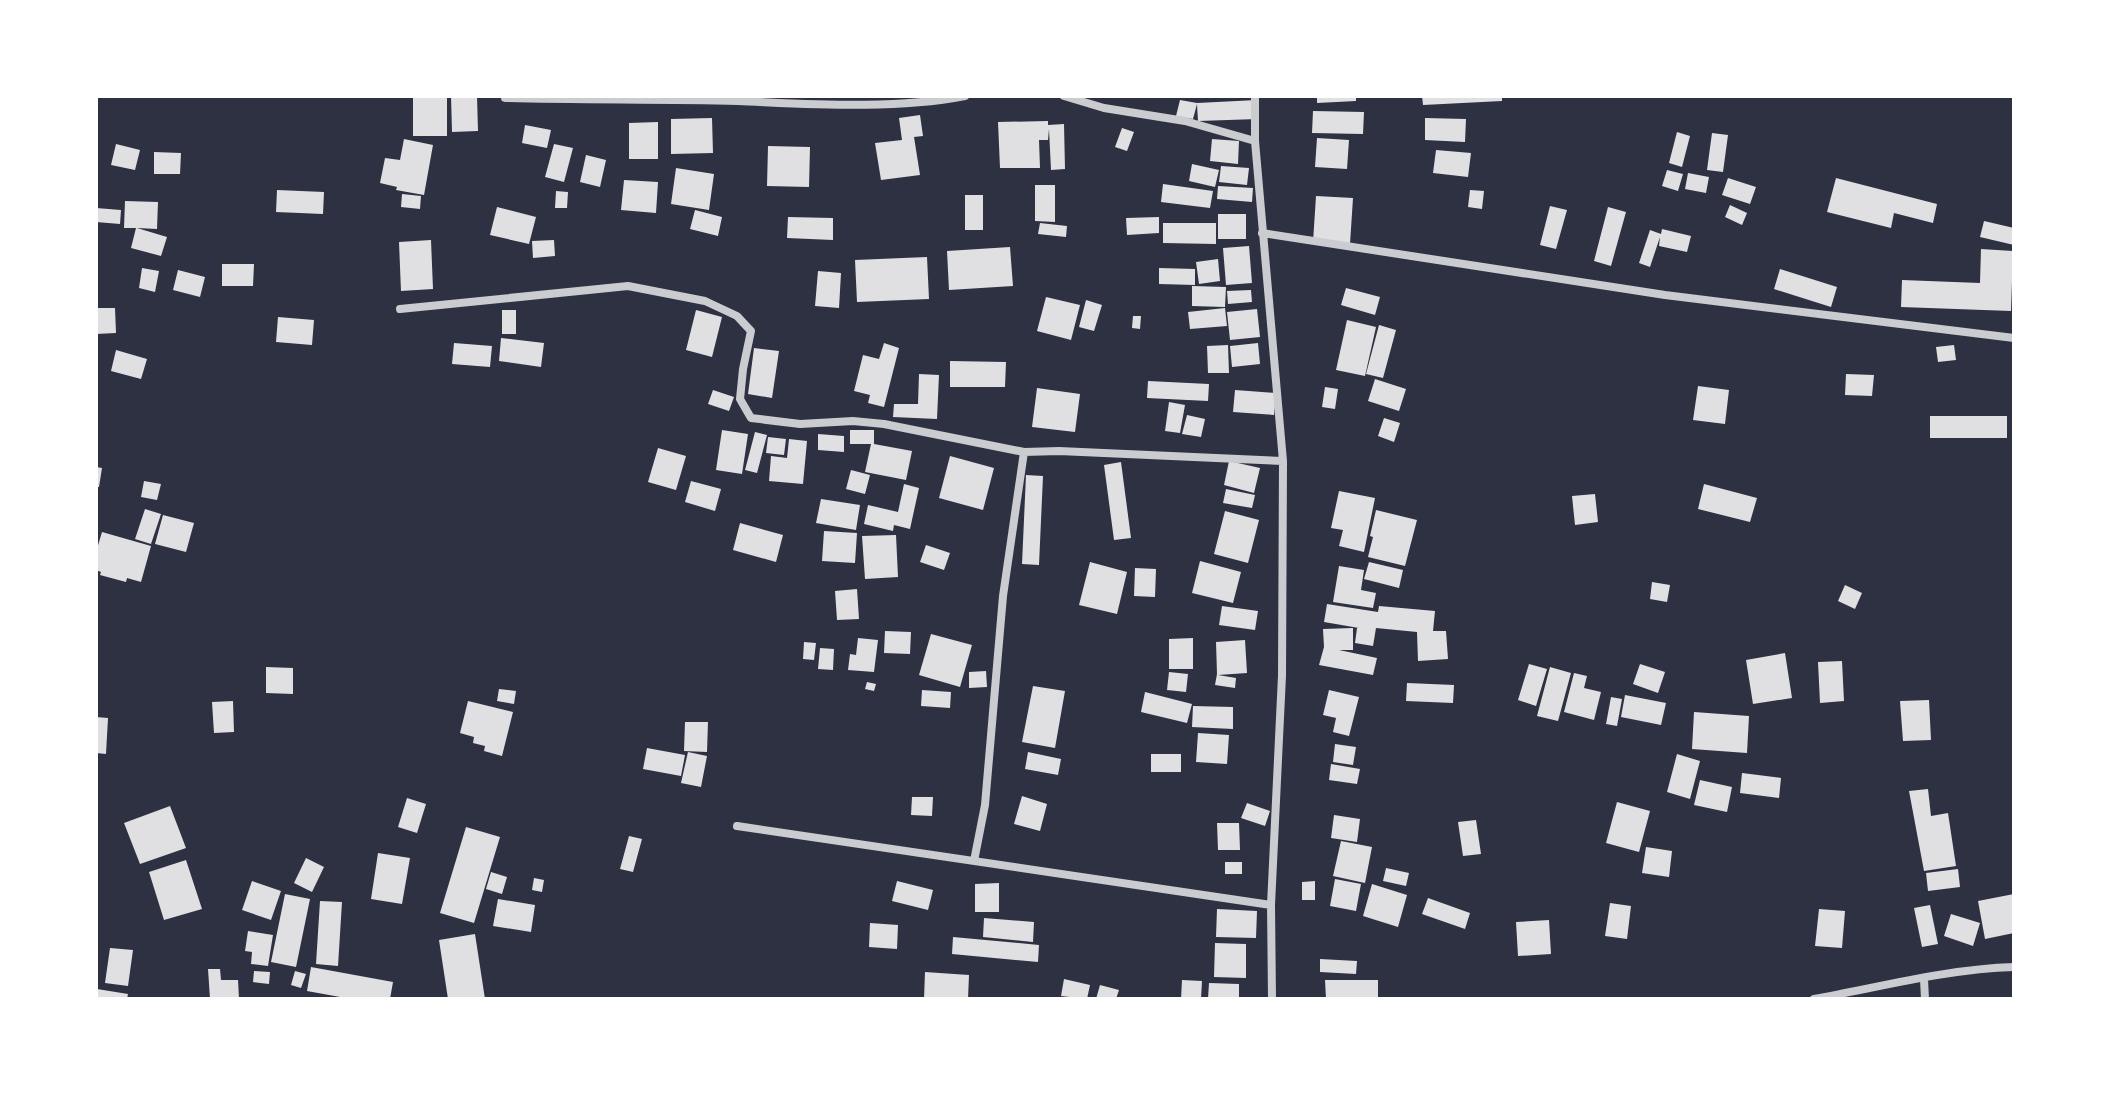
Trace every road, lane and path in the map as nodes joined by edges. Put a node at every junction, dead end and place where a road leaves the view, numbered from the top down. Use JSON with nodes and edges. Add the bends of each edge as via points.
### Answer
{"nodes":[{"id":1,"x":965,"y":96,"type":"edge"},
{"id":2,"x":1064,"y":96,"type":"edge"},
{"id":3,"x":1255,"y":96,"type":"edge"},
{"id":4,"x":505,"y":98,"type":"dead end"},
{"id":5,"x":1255,"y":141,"type":"junction"},
{"id":6,"x":1262,"y":233,"type":"junction"},
{"id":7,"x":400,"y":309,"type":"dead end"},
{"id":8,"x":2014,"y":338,"type":"edge"},
{"id":9,"x":1024,"y":452,"type":"junction"},
{"id":10,"x":1283,"y":461,"type":"junction"},
{"id":11,"x":737,"y":826,"type":"dead end"},
{"id":12,"x":974,"y":861,"type":"junction"},
{"id":13,"x":1271,"y":905,"type":"junction"},
{"id":14,"x":2014,"y":967,"type":"edge"},
{"id":15,"x":1924,"y":979,"type":"junction"},
{"id":16,"x":1272,"y":999,"type":"edge"},
{"id":17,"x":1814,"y":999,"type":"edge"},
{"id":18,"x":1925,"y":999,"type":"edge"}],
"edges":[{"from":1,"to":4,"type":"street","via":[[856,105]]},
{"from":2,"to":5,"type":"street"},
{"from":3,"to":5,"type":"street"},
{"from":5,"to":6,"type":"street"},
{"from":6,"to":8,"type":"street","via":[[1665,295]]},
{"from":6,"to":10,"type":"street"},
{"from":7,"to":9,"type":"street","via":[[628,286],[705,301],[737,316],[751,331],[740,399],[751,418],[884,424]]},
{"from":9,"to":10,"type":"street"},
{"from":9,"to":12,"type":"street","via":[[1003,596],[985,805]]},
{"from":10,"to":13,"type":"street","via":[[1282,676]]},
{"from":11,"to":12,"type":"street"},
{"from":12,"to":13,"type":"street"},
{"from":13,"to":16,"type":"street"},
{"from":14,"to":15,"type":"street"},
{"from":15,"to":17,"type":"street"},
{"from":15,"to":18,"type":"street"}]}
